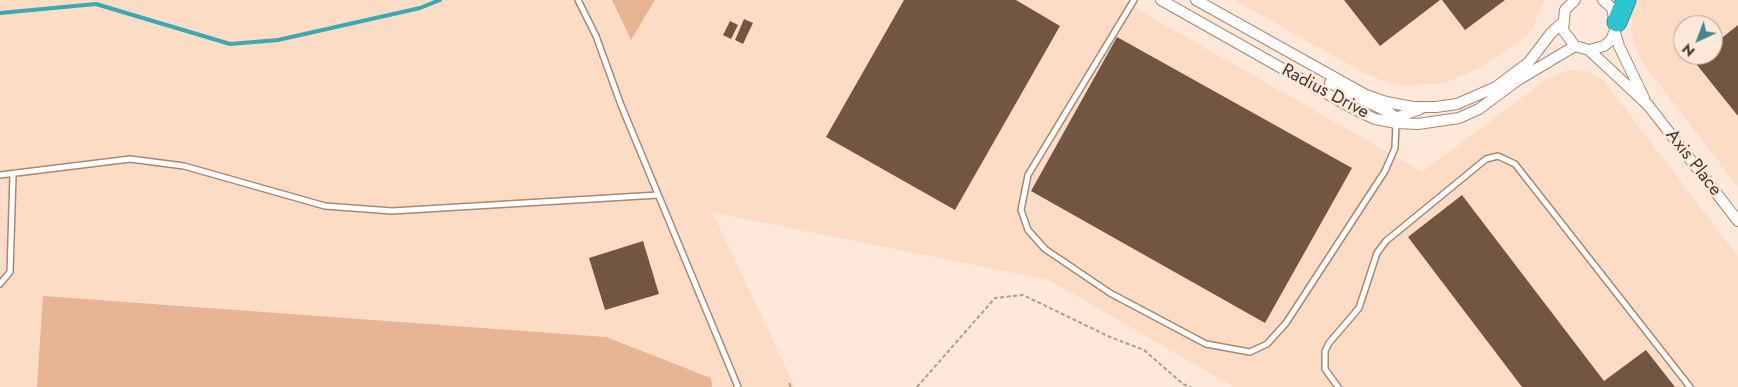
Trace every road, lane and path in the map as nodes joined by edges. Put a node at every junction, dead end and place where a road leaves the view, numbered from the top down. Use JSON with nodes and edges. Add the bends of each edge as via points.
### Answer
{"nodes":[{"id":1,"x":578,"y":0,"type":"edge"},
{"id":2,"x":1134,"y":0,"type":"edge"},
{"id":3,"x":1161,"y":0,"type":"edge"},
{"id":4,"x":1173,"y":0,"type":"edge"},
{"id":5,"x":1196,"y":0,"type":"edge"},
{"id":6,"x":1575,"y":0,"type":"edge"},
{"id":7,"x":1603,"y":0,"type":"edge"},
{"id":8,"x":1626,"y":0,"type":"edge"},
{"id":9,"x":1562,"y":23,"type":"junction"},
{"id":10,"x":1616,"y":28,"type":"junction"},
{"id":11,"x":1214,"y":30,"type":"junction"},
{"id":12,"x":1575,"y":46,"type":"junction"},
{"id":13,"x":1589,"y":50,"type":"junction"},
{"id":14,"x":1298,"y":58,"type":"junction"},
{"id":15,"x":1648,"y":105,"type":"junction"},
{"id":16,"x":1427,"y":107,"type":"junction"},
{"id":17,"x":1396,"y":123,"type":"junction"},
{"id":18,"x":0,"y":175,"type":"edge"},
{"id":19,"x":14,"y":175,"type":"junction"},
{"id":20,"x":658,"y":195,"type":"junction"},
{"id":21,"x":1738,"y":221,"type":"edge"},
{"id":22,"x":0,"y":284,"type":"edge"},
{"id":23,"x":789,"y":383,"type":"dead end"},
{"id":24,"x":738,"y":387,"type":"edge"},
{"id":25,"x":791,"y":387,"type":"edge"},
{"id":26,"x":917,"y":387,"type":"edge"},
{"id":27,"x":1191,"y":387,"type":"edge"},
{"id":28,"x":1338,"y":387,"type":"edge"},
{"id":29,"x":1690,"y":387,"type":"edge"}],
"edges":[{"from":1,"to":20,"type":"lane","via":[[596,36]]},
{"from":2,"to":17,"type":"lane","via":[[1028,175],[1021,210],[1028,230],[1045,249],[1110,293],[1206,344],[1250,352],[1267,344],[1286,323],[1386,171],[1395,148]]},
{"from":3,"to":11,"type":"street","name":"Radius Drive"},
{"from":4,"to":11,"type":"street"},
{"from":5,"to":14,"type":"street","name":"Radius Drive"},
{"from":6,"to":9,"type":"street","name":"Radius Drive","via":[[1565,10]]},
{"from":7,"to":10,"type":"street","name":"Axis Place","via":[[1612,8]]},
{"from":8,"to":10,"type":"highway"},
{"from":9,"to":12,"type":"street","via":[[1566,36]]},
{"from":9,"to":16,"type":"street","name":"Radius Drive","via":[[1529,62],[1496,87],[1457,104]]},
{"from":10,"to":13,"type":"street","via":[[1604,46]]},
{"from":10,"to":15,"type":"street","name":"Axis Place","via":[[1619,46]]},
{"from":11,"to":17,"type":"street","name":"Radius Drive","via":[[1354,110]]},
{"from":12,"to":13,"type":"street"},
{"from":12,"to":17,"type":"street","name":"Radius Drive","via":[[1460,118],[1418,124]]},
{"from":13,"to":15,"type":"street","name":"Axis Place"},
{"from":14,"to":16,"type":"street","name":"Radius Drive","via":[[1366,95],[1386,102]]},
{"from":14,"to":17,"type":"street","via":[[1317,76],[1345,93],[1388,112]]},
{"from":15,"to":21,"type":"street","name":"Axis Place"},
{"from":16,"to":17,"type":"street","via":[[1401,116]]},
{"from":18,"to":19,"type":"lane"},
{"from":19,"to":20,"type":"lane","via":[[130,159],[184,166],[325,206],[392,211]]},
{"from":19,"to":22,"type":"lane","via":[[10,272]]},
{"from":20,"to":24,"type":"lane"},
{"from":23,"to":25,"type":"path"},
{"from":26,"to":27,"type":"path","via":[[995,298],[1023,294],[1144,350],[1183,384]]},
{"from":28,"to":29,"type":"lane","via":[[1325,369],[1325,351],[1360,308],[1377,253],[1386,241],[1486,159],[1498,156],[1515,164]]}]}
